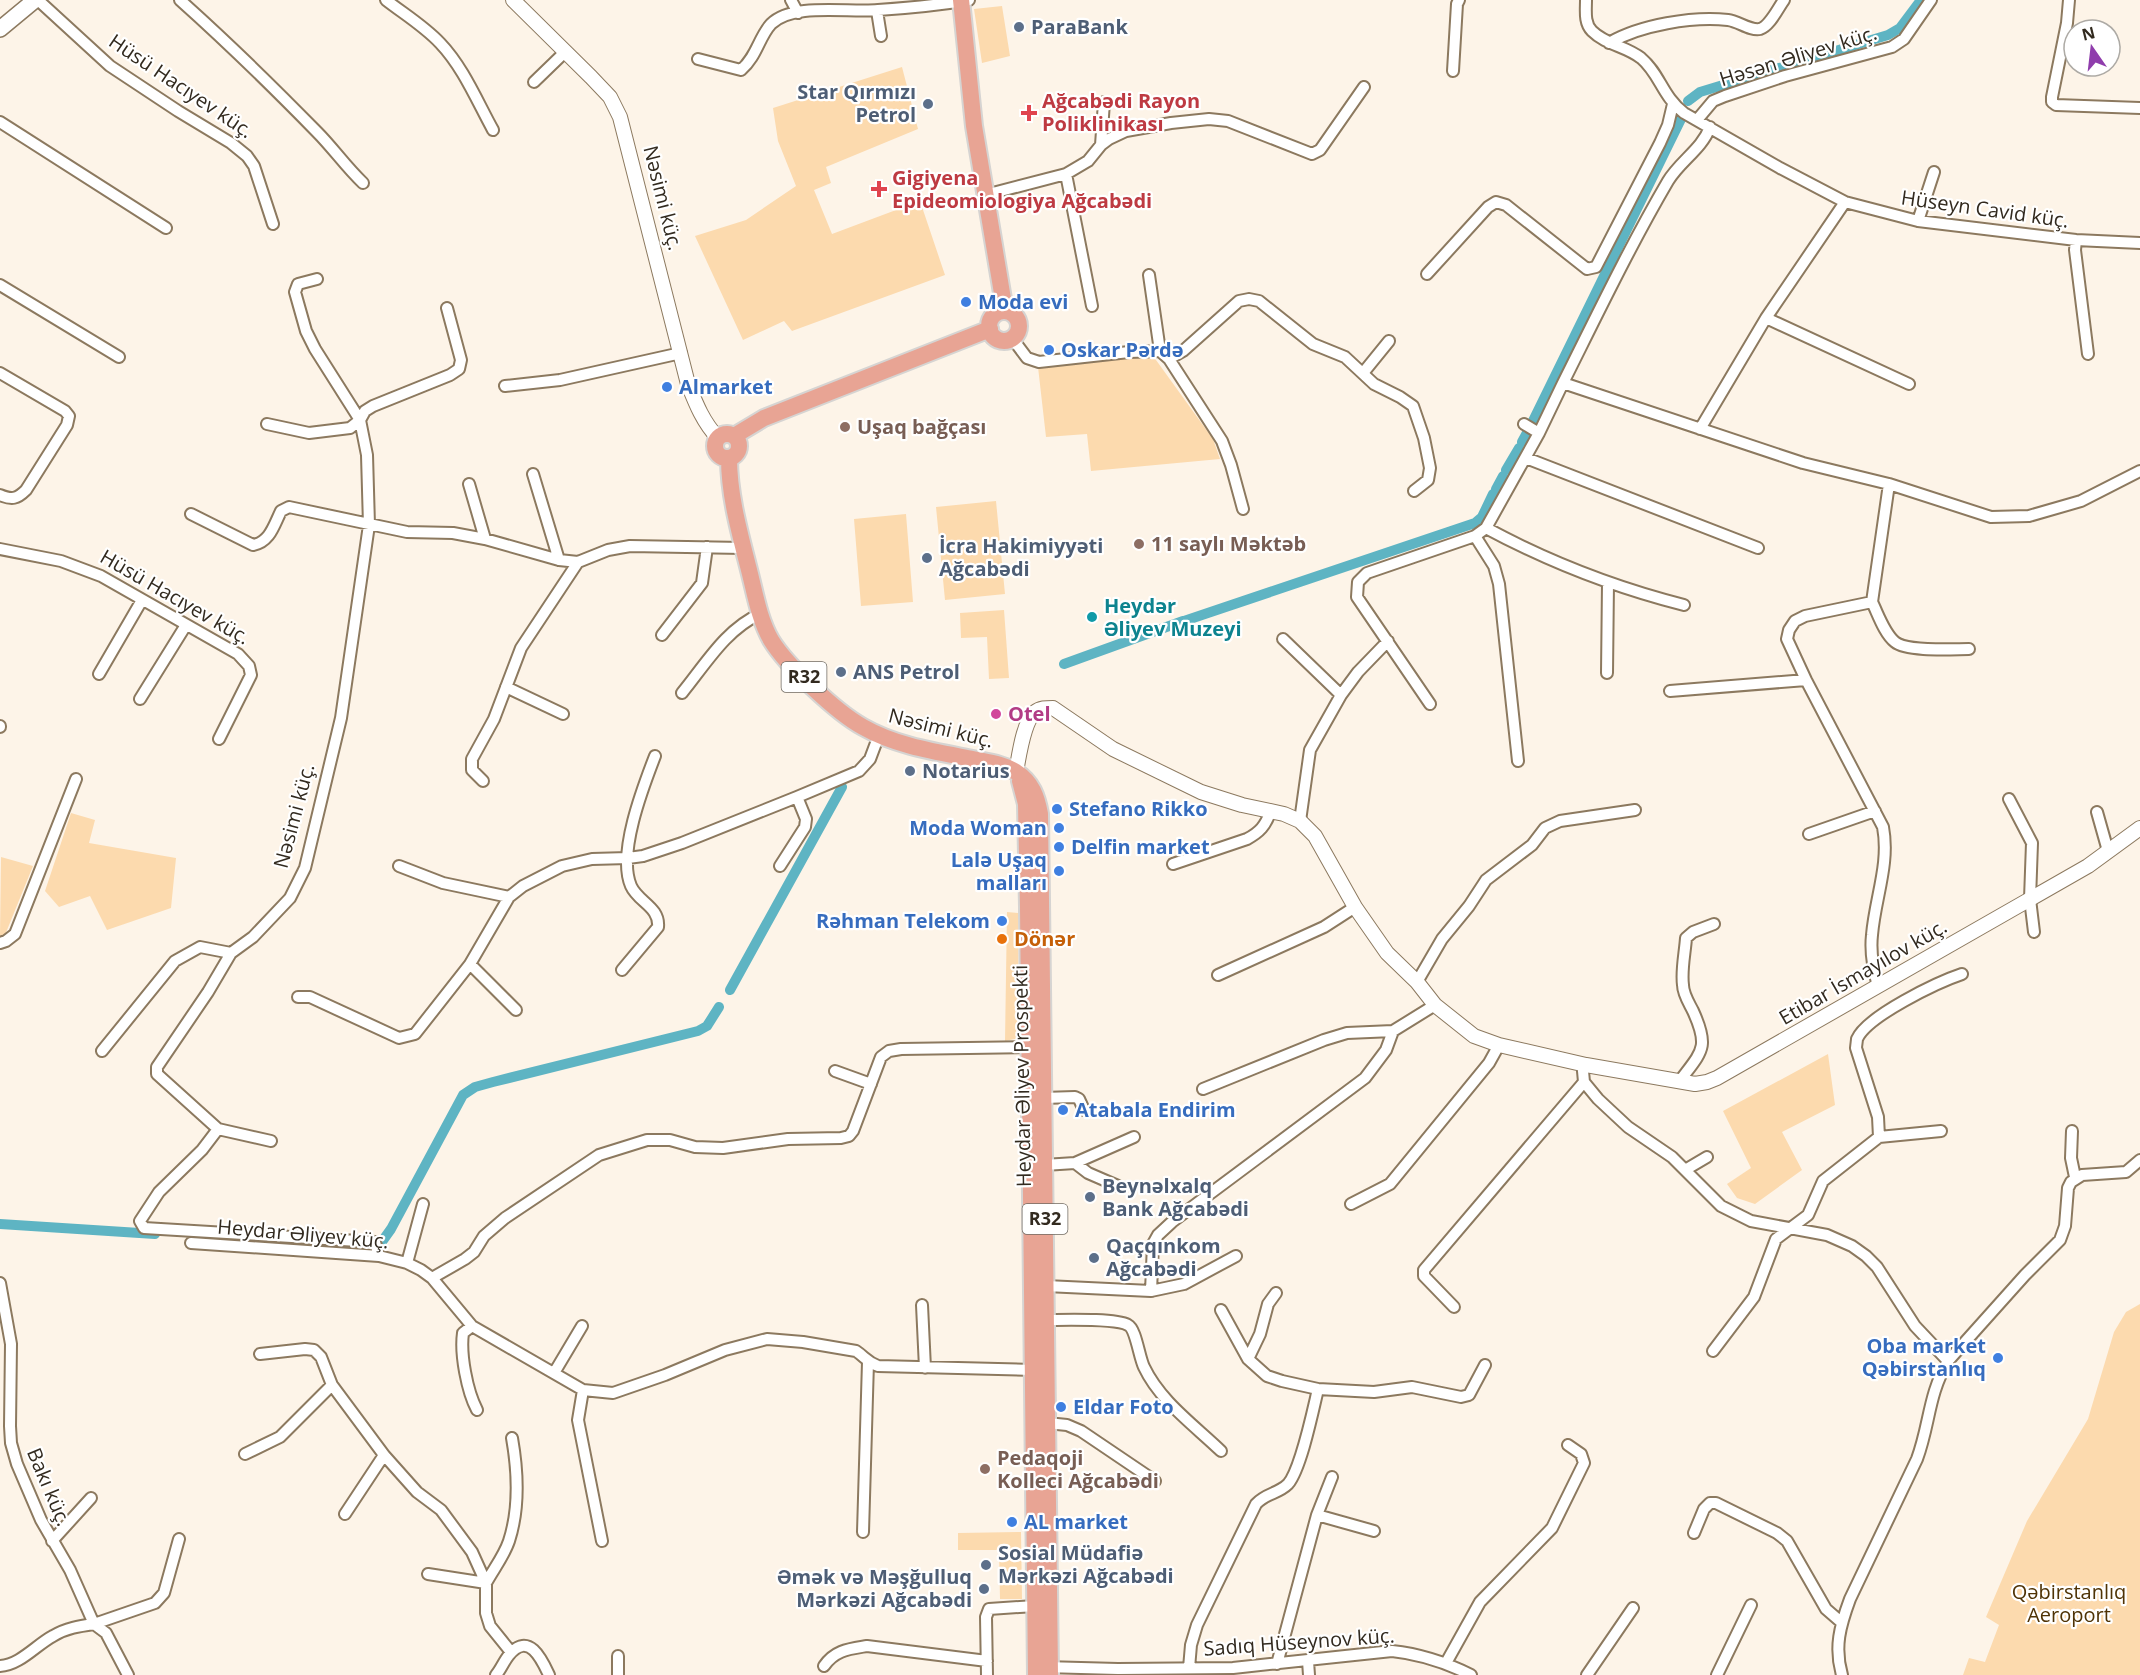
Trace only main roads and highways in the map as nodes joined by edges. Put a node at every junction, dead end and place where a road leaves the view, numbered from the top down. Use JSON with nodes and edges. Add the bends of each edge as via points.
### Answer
{"nodes":[{"id":1,"x":36,"y":0,"type":"edge"},
{"id":2,"x":964,"y":0,"type":"edge"},
{"id":3,"x":0,"y":29,"type":"edge"},
{"id":4,"x":1005,"y":311,"type":"junction"},
{"id":5,"x":990,"y":329,"type":"junction"},
{"id":6,"x":1016,"y":772,"type":"junction"},
{"id":7,"x":1043,"y":1671,"type":"edge"}],
"edges":[{"from":1,"to":3,"type":"main road","name":"Hüsü Hacıyev küç."},
{"from":2,"to":4,"type":"main road","via":[[974,126]]},
{"from":4,"to":5,"type":"main road","via":[[995,315]]},
{"from":4,"to":5,"type":"main road","via":[[1018,320],[1018,330],[1012,338],[996,338]]},
{"from":5,"to":6,"type":"main road","name":"Nəsimi küç.","number":"R32","via":[[764,418],[716,443],[718,454],[729,458],[732,495],[760,614],[772,641],[804,677],[849,717],[879,735]]},
{"from":6,"to":7,"type":"main road","number":"R32","via":[[1026,804],[1035,1606]]},
{"from":6,"to":7,"type":"main road","name":"Heydar Əliyev Prospekti","number":"R32","via":[[1032,787],[1040,814],[1047,1423]]}]}
